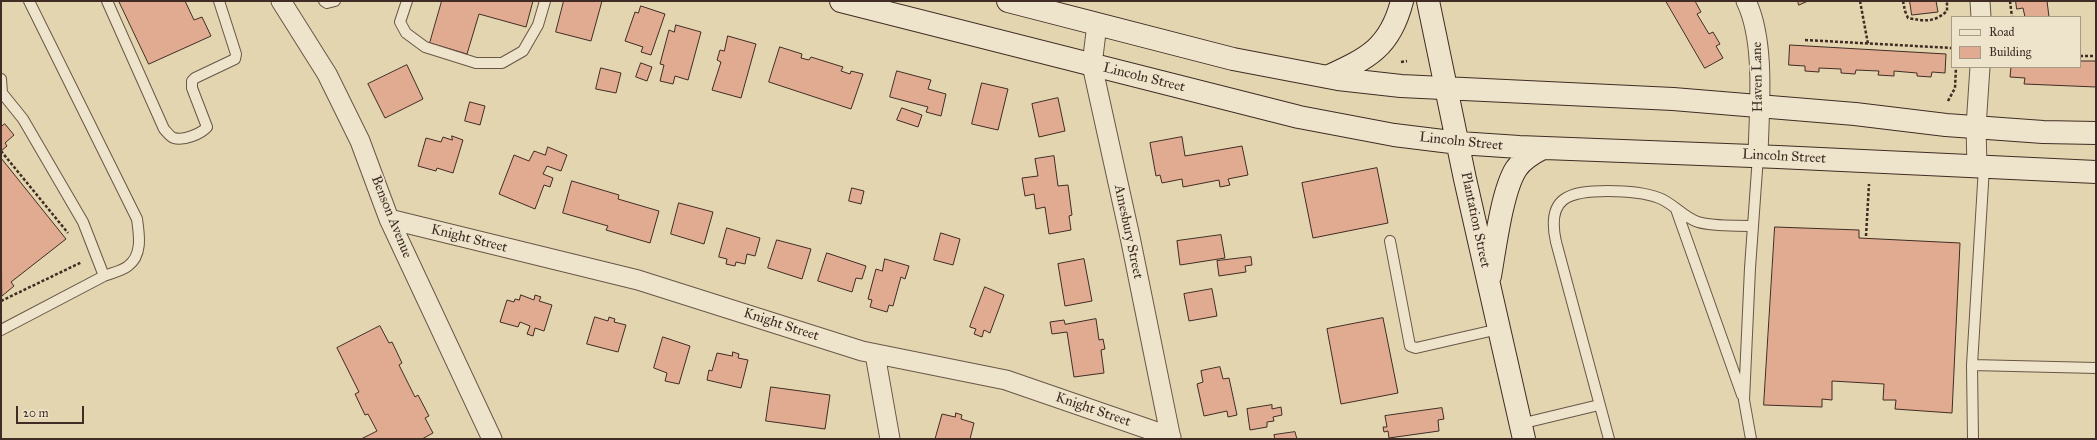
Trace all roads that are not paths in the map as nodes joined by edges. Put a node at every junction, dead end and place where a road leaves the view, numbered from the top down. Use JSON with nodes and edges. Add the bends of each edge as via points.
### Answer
{"nodes":[{"id":1,"x":29,"y":1,"type":"edge"},
{"id":2,"x":107,"y":1,"type":"edge"},
{"id":3,"x":219,"y":1,"type":"edge"},
{"id":4,"x":281,"y":1,"type":"edge"},
{"id":5,"x":324,"y":1,"type":"edge"},
{"id":6,"x":335,"y":1,"type":"edge"},
{"id":7,"x":407,"y":1,"type":"edge"},
{"id":8,"x":545,"y":1,"type":"edge"},
{"id":9,"x":841,"y":1,"type":"edge"},
{"id":10,"x":1008,"y":1,"type":"edge"},
{"id":11,"x":1402,"y":1,"type":"edge"},
{"id":12,"x":1428,"y":1,"type":"edge"},
{"id":13,"x":1746,"y":1,"type":"edge"},
{"id":14,"x":1980,"y":1,"type":"edge"},
{"id":15,"x":1981,"y":16,"type":"edge"},
{"id":16,"x":1097,"y":24,"type":"junction"},
{"id":17,"x":1092,"y":65,"type":"junction"},
{"id":18,"x":1980,"y":68,"type":"edge"},
{"id":19,"x":1327,"y":77,"type":"junction"},
{"id":20,"x":1,"y":79,"type":"edge"},
{"id":21,"x":1447,"y":89,"type":"junction"},
{"id":22,"x":2,"y":92,"type":"edge"},
{"id":23,"x":1760,"y":106,"type":"junction"},
{"id":24,"x":1976,"y":127,"type":"junction"},
{"id":25,"x":2096,"y":133,"type":"edge"},
{"id":26,"x":1459,"y":143,"type":"junction"},
{"id":27,"x":1543,"y":148,"type":"junction"},
{"id":28,"x":1758,"y":156,"type":"junction"},
{"id":29,"x":1980,"y":167,"type":"junction"},
{"id":30,"x":2096,"y":172,"type":"edge"},
{"id":31,"x":1676,"y":209,"type":"junction"},
{"id":32,"x":389,"y":219,"type":"junction"},
{"id":33,"x":1753,"y":226,"type":"junction"},
{"id":34,"x":1390,"y":241,"type":"dead end"},
{"id":35,"x":104,"y":276,"type":"junction"},
{"id":36,"x":1488,"y":283,"type":"junction"},
{"id":37,"x":1499,"y":329,"type":"junction"},
{"id":38,"x":1,"y":330,"type":"edge"},
{"id":39,"x":875,"y":354,"type":"junction"},
{"id":40,"x":1972,"y":365,"type":"junction"},
{"id":41,"x":2096,"y":368,"type":"edge"},
{"id":42,"x":1744,"y":400,"type":"junction"},
{"id":43,"x":1599,"y":404,"type":"junction"},
{"id":44,"x":1522,"y":432,"type":"edge"},
{"id":45,"x":488,"y":438,"type":"edge"},
{"id":46,"x":1171,"y":438,"type":"edge"},
{"id":47,"x":890,"y":439,"type":"edge"},
{"id":48,"x":1609,"y":439,"type":"edge"},
{"id":49,"x":1751,"y":439,"type":"edge"},
{"id":50,"x":1972,"y":439,"type":"edge"}],
"edges":[{"from":1,"to":35,"type":"lane","via":[[136,219],[140,241],[135,255],[128,266]]},
{"from":2,"to":3,"type":"lane","via":[[164,129],[172,138],[181,139],[204,131],[207,127],[192,88],[192,81],[235,59],[236,54]]},
{"from":4,"to":32,"type":"street","name":"Benson Avenue","via":[[331,81],[360,141]]},
{"from":5,"to":6,"type":"lane"},
{"from":7,"to":8,"type":"lane","via":[[400,22],[406,33],[425,48],[476,64],[502,64],[523,51],[538,25]]},
{"from":9,"to":17,"type":"main road","name":"Lincoln Street"},
{"from":10,"to":16,"type":"main road"},
{"from":11,"to":19,"type":"main road","via":[[1394,26],[1382,44],[1365,59]]},
{"from":12,"to":21,"type":"main road","name":"Plantation Street"},
{"from":13,"to":23,"type":"street","name":"Haven Lane","via":[[1758,34]]},
{"from":14,"to":15,"type":"street"},
{"from":16,"to":17,"type":"street","name":"Amesbury Street"},
{"from":16,"to":19,"type":"main road","via":[[1233,58]]},
{"from":17,"to":26,"type":"main road","name":"Lincoln Street","via":[[1299,118],[1394,135]]},
{"from":17,"to":46,"type":"street","name":"Amesbury Street"},
{"from":18,"to":24,"type":"street"},
{"from":19,"to":21,"type":"main road"},
{"from":20,"to":22,"type":"lane"},
{"from":21,"to":23,"type":"main road","via":[[1509,90]]},
{"from":21,"to":26,"type":"main road","name":"Plantation Street"},
{"from":22,"to":35,"type":"lane","via":[[23,119],[83,222]]},
{"from":23,"to":24,"type":"main road"},
{"from":23,"to":28,"type":"street","name":"Haven Lane"},
{"from":24,"to":25,"type":"main road"},
{"from":24,"to":29,"type":"street"},
{"from":26,"to":27,"type":"main road","name":"Lincoln Street"},
{"from":26,"to":36,"type":"main road","name":"Plantation Street"},
{"from":27,"to":28,"type":"main road","name":"Lincoln Street"},
{"from":27,"to":36,"type":"main road","via":[[1531,154],[1517,168],[1508,190]]},
{"from":28,"to":29,"type":"main road","name":"Lincoln Street"},
{"from":28,"to":33,"type":"lane"},
{"from":29,"to":30,"type":"main road","name":"Lincoln Street"},
{"from":29,"to":40,"type":"lane"},
{"from":31,"to":33,"type":"lane","via":[[1697,222]]},
{"from":31,"to":42,"type":"lane"},
{"from":31,"to":43,"type":"lane","via":[[1661,199],[1644,193],[1587,191],[1576,193],[1564,200],[1555,210],[1552,224],[1556,242]]},
{"from":32,"to":39,"type":"street","name":"Knight Street","via":[[638,280]]},
{"from":32,"to":45,"type":"street","name":"Benson Avenue"},
{"from":33,"to":42,"type":"lane"},
{"from":34,"to":37,"type":"lane","via":[[1410,346],[1416,348]]},
{"from":35,"to":38,"type":"lane"},
{"from":36,"to":37,"type":"main road","name":"Plantation Street"},
{"from":37,"to":44,"type":"main road","name":"Plantation Street"},
{"from":39,"to":46,"type":"street","name":"Knight Street","via":[[1006,380]]},
{"from":39,"to":47,"type":"street"},
{"from":40,"to":41,"type":"lane"},
{"from":40,"to":50,"type":"lane"},
{"from":42,"to":49,"type":"lane"},
{"from":43,"to":44,"type":"lane"},
{"from":43,"to":48,"type":"lane"}]}
